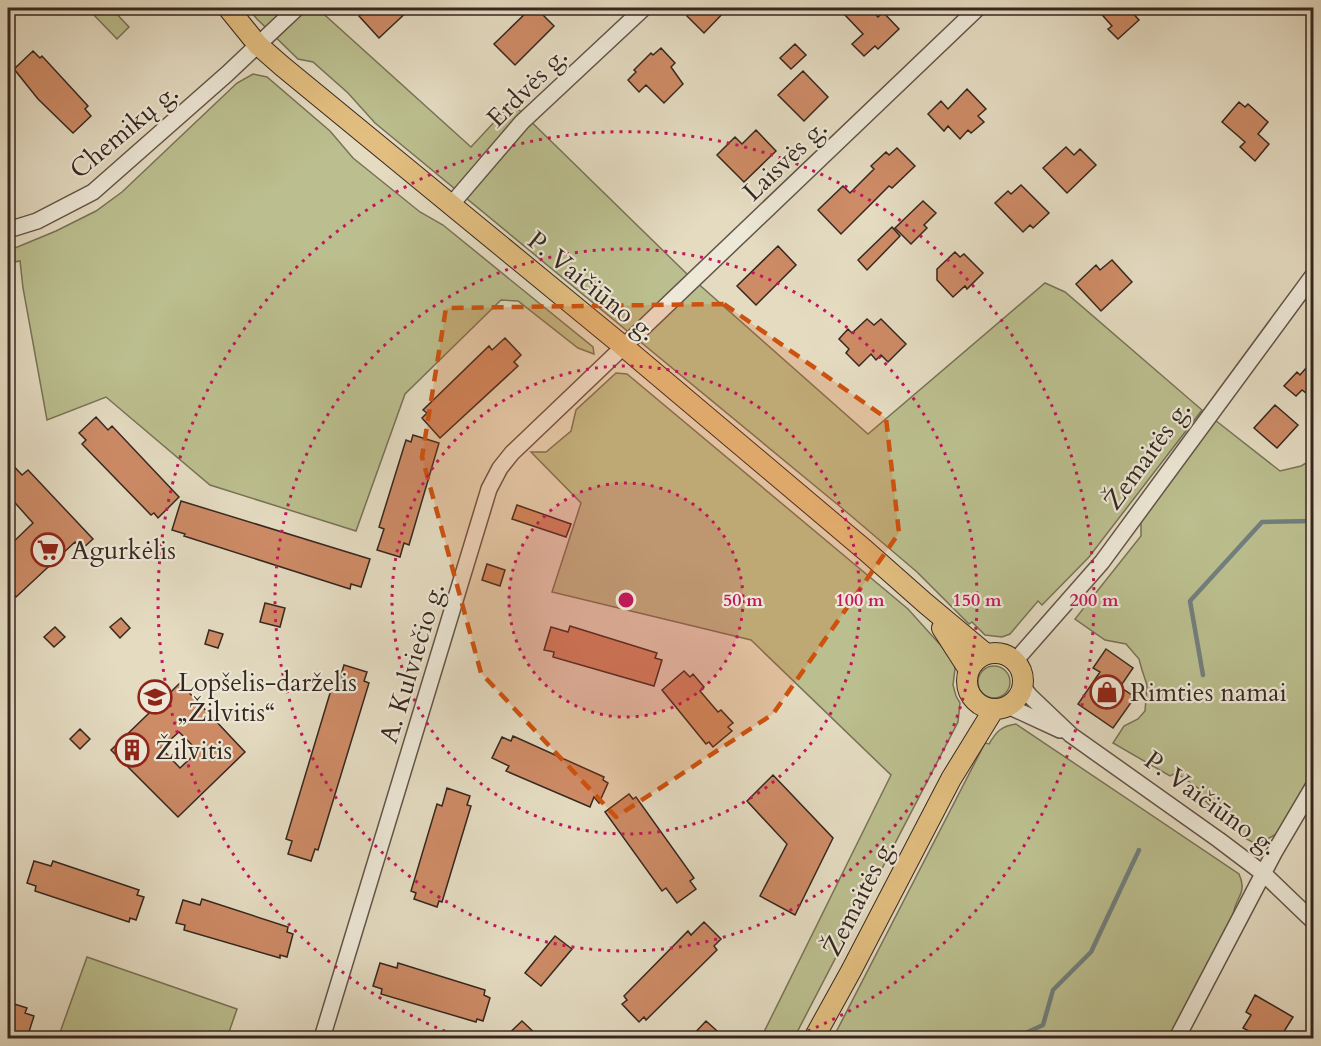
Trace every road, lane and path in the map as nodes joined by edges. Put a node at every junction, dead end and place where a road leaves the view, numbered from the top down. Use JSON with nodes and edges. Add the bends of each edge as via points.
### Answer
{"nodes":[{"id":1,"x":228,"y":8,"type":"edge"},
{"id":2,"x":297,"y":8,"type":"edge"},
{"id":3,"x":644,"y":8,"type":"edge"},
{"id":4,"x":978,"y":8,"type":"edge"},
{"id":5,"x":258,"y":45,"type":"junction"},
{"id":6,"x":450,"y":206,"type":"junction"},
{"id":7,"x":8,"y":230,"type":"edge"},
{"id":8,"x":1314,"y":274,"type":"edge"},
{"id":9,"x":623,"y":346,"type":"junction"},
{"id":10,"x":925,"y":603,"type":"junction"},
{"id":11,"x":986,"y":654,"type":"junction"},
{"id":12,"x":1015,"y":661,"type":"junction"},
{"id":13,"x":969,"y":670,"type":"junction"},
{"id":14,"x":1023,"y":687,"type":"junction"},
{"id":15,"x":993,"y":706,"type":"junction"},
{"id":16,"x":1071,"y":735,"type":"junction"},
{"id":17,"x":1314,"y":785,"type":"edge"},
{"id":18,"x":1264,"y":874,"type":"junction"},
{"id":19,"x":1314,"y":922,"type":"edge"},
{"id":20,"x":322,"y":1038,"type":"edge"},
{"id":21,"x":813,"y":1038,"type":"edge"},
{"id":22,"x":1177,"y":1038,"type":"edge"}],
"edges":[{"from":1,"to":5,"type":"main road","name":"P. Vaičiūno g."},
{"from":2,"to":5,"type":"street","name":"Chemikų g."},
{"from":3,"to":6,"type":"street","name":"Erdvės g.","via":[[522,122]]},
{"from":4,"to":9,"type":"street","name":"Laisvės g."},
{"from":5,"to":6,"type":"main road","name":"P. Vaičiūno g."},
{"from":5,"to":7,"type":"street","name":"Chemikų g.","via":[[93,192],[37,221]]},
{"from":6,"to":9,"type":"main road","name":"P. Vaičiūno g."},
{"from":8,"to":12,"type":"street","name":"Žemaitės g.","via":[[1102,562]]},
{"from":9,"to":10,"type":"main road","name":"P. Vaičiūno g."},
{"from":9,"to":20,"type":"street","name":"A. Kulviečio g.","via":[[513,453],[489,489]]},
{"from":10,"to":11,"type":"main road","name":"P. Vaičiūno g."},
{"from":10,"to":13,"type":"main road","name":"P. Vaičiūno g."},
{"from":11,"to":12,"type":"main road","via":[[1006,655]]},
{"from":11,"to":13,"type":"main road"},
{"from":12,"to":14,"type":"main road","via":[[1022,673]]},
{"from":13,"to":15,"type":"main road","via":[[969,693]]},
{"from":14,"to":15,"type":"main road","via":[[1020,694]]},
{"from":14,"to":16,"type":"street","name":"P. Vaičiūno g."},
{"from":15,"to":16,"type":"street","name":"P. Vaičiūno g."},
{"from":15,"to":21,"type":"main road","name":"Žemaitės g."},
{"from":16,"to":18,"type":"street","name":"P. Vaičiūno g."},
{"from":17,"to":18,"type":"street"},
{"from":18,"to":19,"type":"street","name":"P. Vaičiūno g."},
{"from":18,"to":22,"type":"street"}]}
